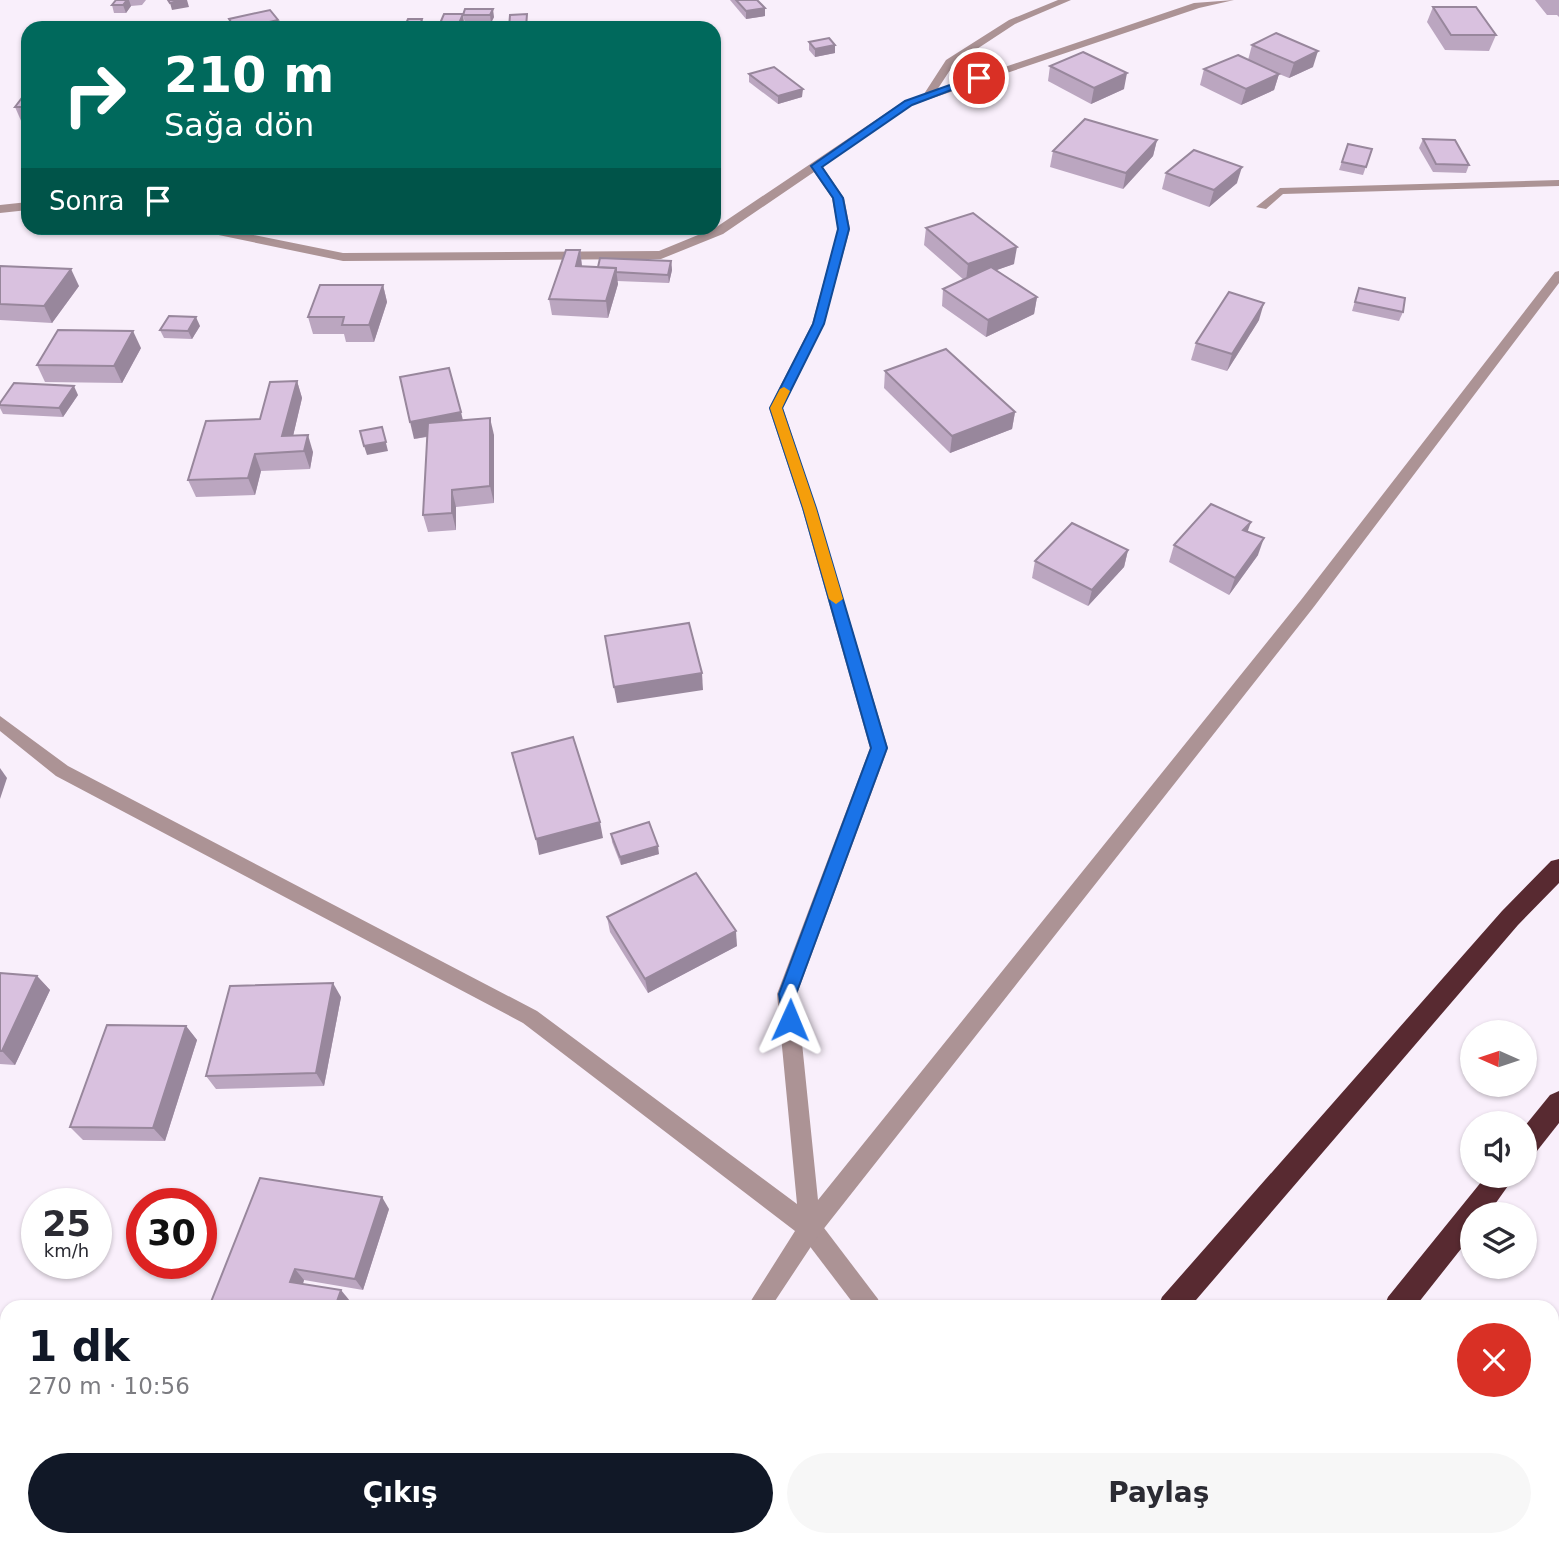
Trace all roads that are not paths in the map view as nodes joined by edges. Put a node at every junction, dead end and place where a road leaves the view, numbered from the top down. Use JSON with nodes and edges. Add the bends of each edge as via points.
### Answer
{"nodes":[{"id":1,"x":1066,"y":0,"type":"edge"},
{"id":2,"x":1229,"y":0,"type":"edge"},
{"id":3,"x":928,"y":96,"type":"junction"},
{"id":4,"x":816,"y":166,"type":"junction"},
{"id":5,"x":1559,"y":183,"type":"edge"},
{"id":6,"x":21,"y":207,"type":"edge"},
{"id":7,"x":1262,"y":207,"type":"dead end"},
{"id":8,"x":0,"y":209,"type":"edge"},
{"id":9,"x":721,"y":230,"type":"edge"},
{"id":10,"x":238,"y":235,"type":"edge"},
{"id":11,"x":709,"y":235,"type":"edge"},
{"id":12,"x":1559,"y":275,"type":"edge"},
{"id":13,"x":0,"y":722,"type":"edge"},
{"id":14,"x":1559,"y":868,"type":"edge"},
{"id":15,"x":1559,"y":1103,"type":"edge"},
{"id":16,"x":1537,"y":1131,"type":"edge"},
{"id":17,"x":1492,"y":1188,"type":"edge"},
{"id":18,"x":810,"y":1228,"type":"junction"},
{"id":19,"x":763,"y":1300,"type":"edge"},
{"id":20,"x":865,"y":1300,"type":"edge"},
{"id":21,"x":1178,"y":1300,"type":"edge"},
{"id":22,"x":1404,"y":1300,"type":"edge"}],
"edges":[{"from":1,"to":3,"type":"street","via":[[1012,22],[950,62]]},
{"from":2,"to":3,"type":"street","via":[[1197,5]]},
{"from":3,"to":4,"type":"street","via":[[908,103]]},
{"from":4,"to":9,"type":"street"},
{"from":4,"to":18,"type":"street","via":[[838,198],[844,229],[818,324],[776,408],[810,508],[879,748],[788,994]]},
{"from":5,"to":7,"type":"street","via":[[1280,191]]},
{"from":6,"to":8,"type":"street"},
{"from":10,"to":11,"type":"street","via":[[343,257],[661,255]]},
{"from":12,"to":18,"type":"street","via":[[1307,604]]},
{"from":13,"to":18,"type":"street","via":[[62,771],[530,1017]]},
{"from":14,"to":21,"type":"highway","via":[[1510,918]]},
{"from":15,"to":16,"type":"highway"},
{"from":17,"to":22,"type":"highway"},
{"from":18,"to":19,"type":"street"},
{"from":18,"to":20,"type":"street"}]}
